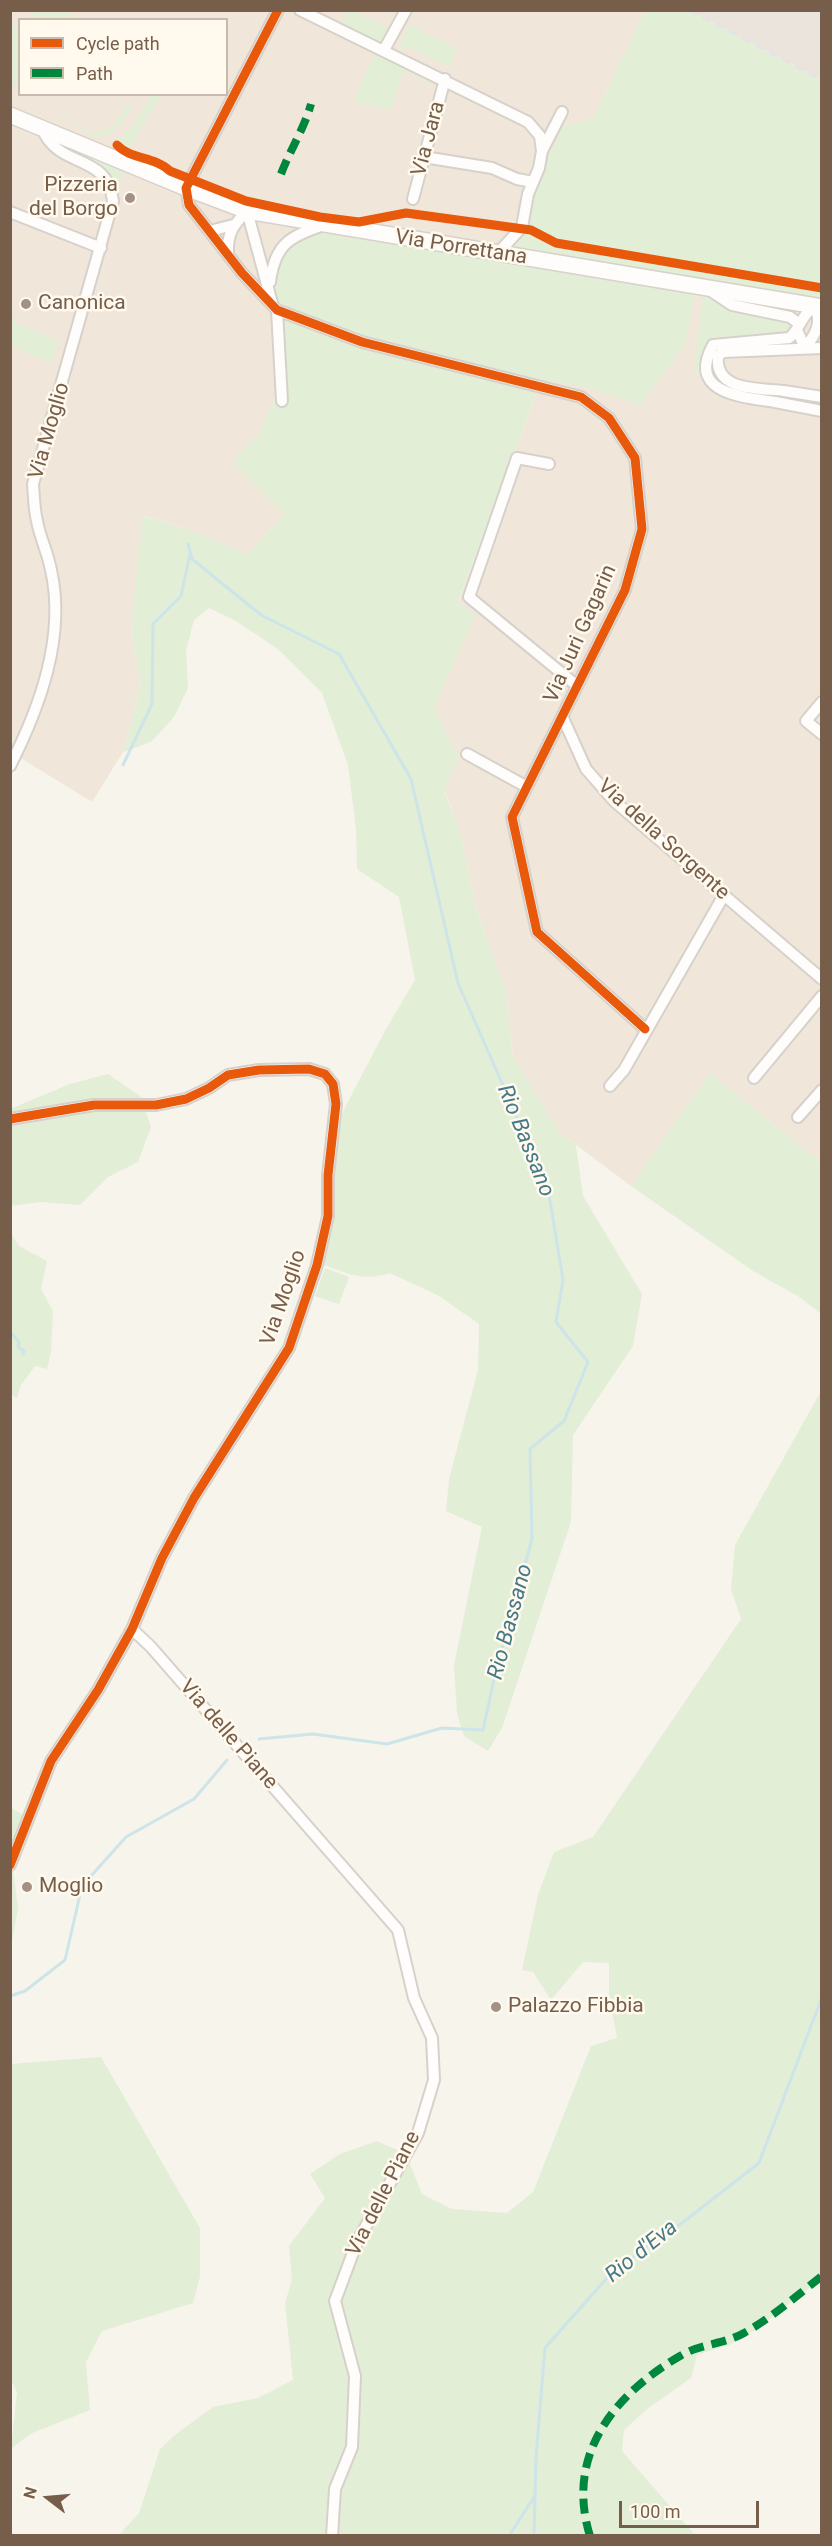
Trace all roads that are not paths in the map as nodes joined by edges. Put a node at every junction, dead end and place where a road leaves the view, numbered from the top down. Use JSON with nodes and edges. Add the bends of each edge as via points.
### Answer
{"nodes":[{"id":1,"x":278,"y":10,"type":"edge"},
{"id":2,"x":300,"y":10,"type":"edge"},
{"id":3,"x":406,"y":10,"type":"edge"},
{"id":4,"x":384,"y":50,"type":"junction"},
{"id":5,"x":445,"y":79,"type":"junction"},
{"id":6,"x":562,"y":112,"type":"dead end"},
{"id":7,"x":10,"y":114,"type":"edge"},
{"id":8,"x":42,"y":128,"type":"junction"},
{"id":9,"x":542,"y":151,"type":"junction"},
{"id":10,"x":424,"y":157,"type":"junction"},
{"id":11,"x":533,"y":182,"type":"junction"},
{"id":12,"x":186,"y":188,"type":"junction"},
{"id":13,"x":413,"y":199,"type":"dead end"},
{"id":14,"x":247,"y":210,"type":"junction"},
{"id":15,"x":10,"y":212,"type":"edge"},
{"id":16,"x":233,"y":225,"type":"junction"},
{"id":17,"x":324,"y":225,"type":"junction"},
{"id":18,"x":210,"y":231,"type":"junction"},
{"id":19,"x":101,"y":248,"type":"junction"},
{"id":20,"x":498,"y":253,"type":"junction"},
{"id":21,"x":228,"y":255,"type":"junction"},
{"id":22,"x":269,"y":288,"type":"junction"},
{"id":23,"x":706,"y":288,"type":"junction"},
{"id":24,"x":818,"y":307,"type":"edge"},
{"id":25,"x":275,"y":308,"type":"junction"},
{"id":26,"x":798,"y":327,"type":"junction"},
{"id":27,"x":820,"y":328,"type":"edge"},
{"id":28,"x":805,"y":348,"type":"junction"},
{"id":29,"x":822,"y":348,"type":"edge"},
{"id":30,"x":822,"y":397,"type":"edge"},
{"id":31,"x":282,"y":401,"type":"dead end"},
{"id":32,"x":822,"y":411,"type":"edge"},
{"id":33,"x":549,"y":464,"type":"dead end"},
{"id":34,"x":576,"y":685,"type":"junction"},
{"id":35,"x":822,"y":702,"type":"edge"},
{"id":36,"x":563,"y":718,"type":"junction"},
{"id":37,"x":822,"y":734,"type":"edge"},
{"id":38,"x":467,"y":754,"type":"dead end"},
{"id":39,"x":10,"y":766,"type":"edge"},
{"id":40,"x":527,"y":787,"type":"junction"},
{"id":41,"x":724,"y":895,"type":"junction"},
{"id":42,"x":822,"y":979,"type":"edge"},
{"id":43,"x":822,"y":996,"type":"edge"},
{"id":44,"x":645,"y":1029,"type":"junction"},
{"id":45,"x":754,"y":1078,"type":"dead end"},
{"id":46,"x":610,"y":1086,"type":"dead end"},
{"id":47,"x":822,"y":1090,"type":"edge"},
{"id":48,"x":798,"y":1117,"type":"dead end"},
{"id":49,"x":10,"y":1119,"type":"edge"},
{"id":50,"x":132,"y":1629,"type":"junction"},
{"id":51,"x":10,"y":1865,"type":"edge"},
{"id":52,"x":333,"y":2535,"type":"edge"}],
"edges":[{"from":1,"to":12,"type":"street"},
{"from":2,"to":4,"type":"street","name":"Via Jara"},
{"from":3,"to":4,"type":"street"},
{"from":4,"to":5,"type":"street","name":"Via Jara"},
{"from":5,"to":9,"type":"street","name":"Via Jara","via":[[528,122],[540,136]]},
{"from":5,"to":10,"type":"street","name":"Via Jara"},
{"from":6,"to":9,"type":"street"},
{"from":7,"to":8,"type":"main road","name":"Via Porrettana"},
{"from":8,"to":12,"type":"main road","name":"Via Porrettana"},
{"from":8,"to":19,"type":"street","name":"Via Moglio","via":[[54,147],[104,174],[111,185],[112,201]]},
{"from":9,"to":11,"type":"street"},
{"from":10,"to":11,"type":"street","via":[[492,168]]},
{"from":10,"to":13,"type":"street","name":"Via Jara"},
{"from":11,"to":20,"type":"street","via":[[522,227]]},
{"from":12,"to":14,"type":"main road","name":"Via Porrettana"},
{"from":12,"to":18,"type":"street","name":"Via Juri Gagarin","via":[[189,206]]},
{"from":14,"to":16,"type":"street"},
{"from":14,"to":17,"type":"main road","name":"Via Porrettana"},
{"from":14,"to":22,"type":"street"},
{"from":15,"to":19,"type":"street"},
{"from":16,"to":18,"type":"street"},
{"from":16,"to":21,"type":"street"},
{"from":17,"to":20,"type":"main road","name":"Via Porrettana"},
{"from":17,"to":22,"type":"street","via":[[297,234],[281,247]]},
{"from":18,"to":21,"type":"street","name":"Via Juri Gagarin"},
{"from":19,"to":39,"type":"street","name":"Via Moglio","via":[[33,484],[36,521],[52,571],[56,620],[46,679],[31,725]]},
{"from":20,"to":23,"type":"main road","name":"Via Porrettana"},
{"from":21,"to":25,"type":"street","name":"Via Juri Gagarin"},
{"from":22,"to":25,"type":"street"},
{"from":23,"to":24,"type":"main road","name":"Via Porrettana"},
{"from":23,"to":26,"type":"street","via":[[732,305],[790,317]]},
{"from":24,"to":26,"type":"street","via":[[803,314]]},
{"from":24,"to":27,"type":"street"},
{"from":25,"to":31,"type":"street"},
{"from":25,"to":34,"type":"street","name":"Via Juri Gagarin","via":[[333,334],[568,392],[609,418],[635,458],[642,529],[625,590]]},
{"from":26,"to":28,"type":"street"},
{"from":26,"to":32,"type":"street","via":[[789,338],[713,345],[706,358],[708,373],[716,386],[731,396]]},
{"from":27,"to":28,"type":"street"},
{"from":28,"to":29,"type":"street"},
{"from":28,"to":30,"type":"street","via":[[723,352],[717,364],[726,380],[744,387]]},
{"from":33,"to":34,"type":"street","via":[[517,458],[469,597]]},
{"from":34,"to":36,"type":"street","name":"Via Juri Gagarin"},
{"from":35,"to":37,"type":"street","via":[[806,721]]},
{"from":36,"to":40,"type":"street","name":"Via Juri Gagarin"},
{"from":36,"to":41,"type":"street","name":"Via della Sorgente","via":[[586,769],[614,801]]},
{"from":38,"to":40,"type":"street"},
{"from":40,"to":44,"type":"street","name":"Via Juri Gagarin","via":[[512,818],[537,932]]},
{"from":41,"to":42,"type":"street","name":"Via della Sorgente"},
{"from":41,"to":44,"type":"street"},
{"from":43,"to":45,"type":"street"},
{"from":44,"to":46,"type":"street","via":[[624,1070]]},
{"from":47,"to":48,"type":"street"},
{"from":49,"to":50,"type":"street","name":"Via Moglio","via":[[94,1105],[156,1105],[186,1099],[228,1075],[259,1070],[309,1069],[325,1074],[333,1084],[336,1104],[327,1175],[328,1216],[289,1348],[194,1498],[162,1558]]},
{"from":50,"to":51,"type":"street","name":"Via Moglio","via":[[51,1761]]},
{"from":50,"to":52,"type":"street","name":"Via delle Piane","via":[[398,1930],[414,1998],[432,2038],[434,2080],[418,2133],[357,2242],[335,2301],[355,2376],[352,2447],[335,2489]]}]}
